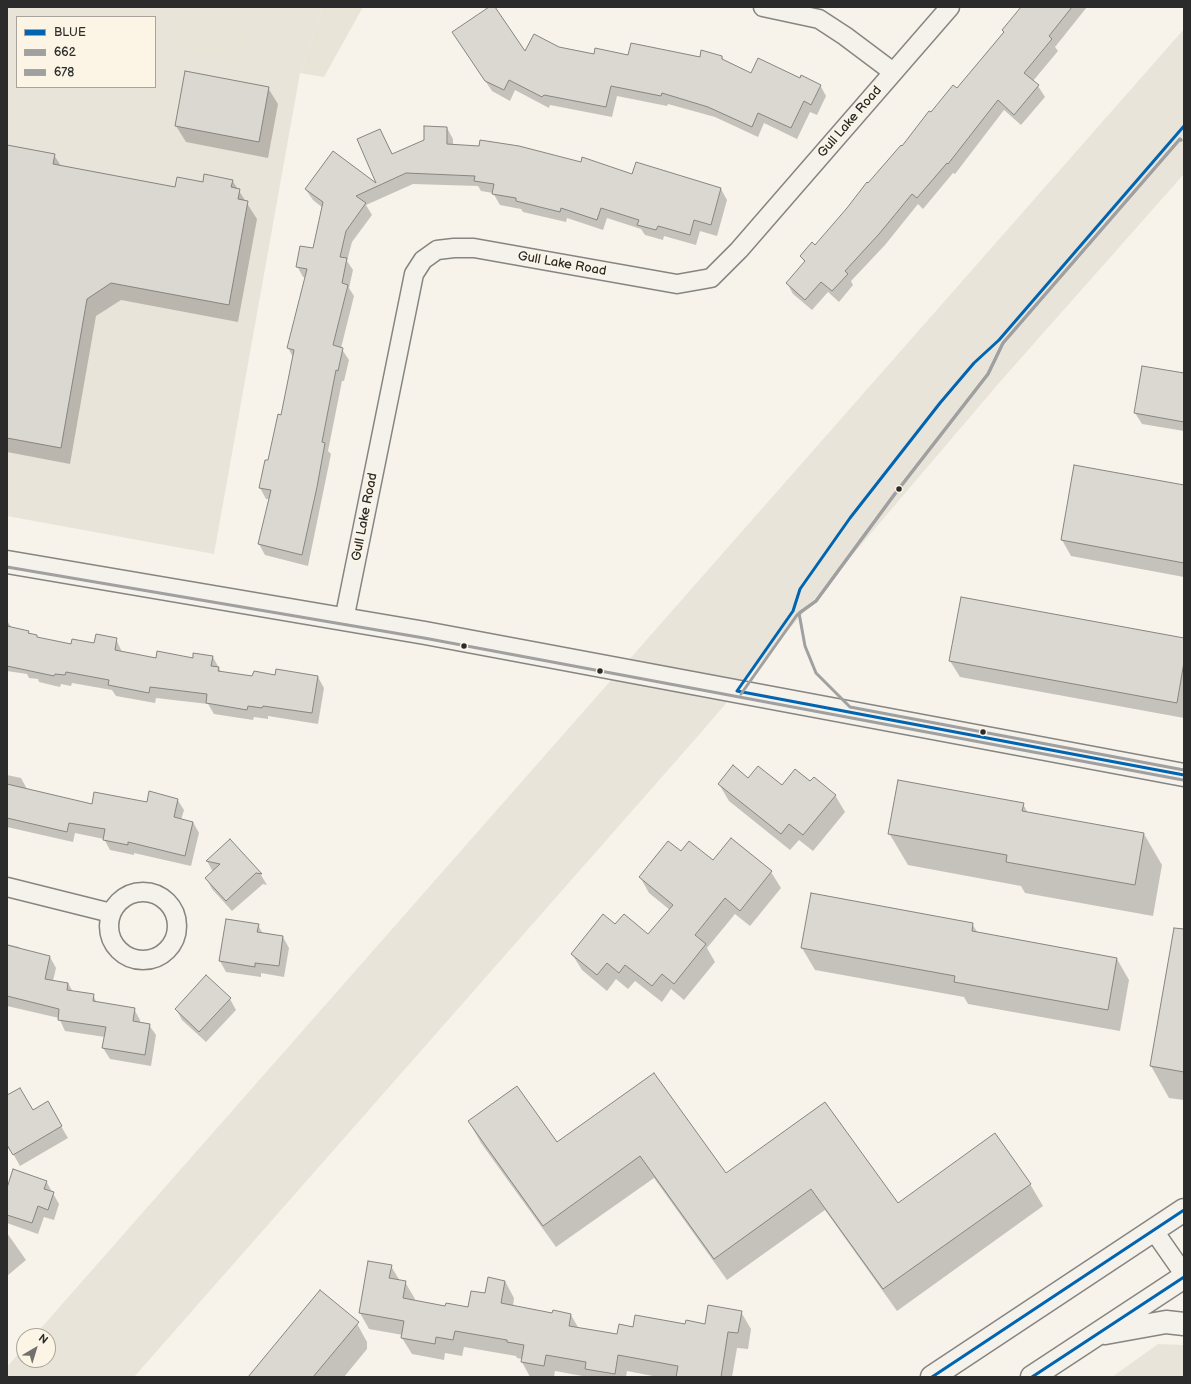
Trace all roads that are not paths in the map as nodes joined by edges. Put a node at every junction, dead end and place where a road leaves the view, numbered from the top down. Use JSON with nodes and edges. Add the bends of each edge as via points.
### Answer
{"nodes":[{"id":1,"x":763,"y":7,"type":"edge"},
{"id":2,"x":950,"y":7,"type":"edge"},
{"id":3,"x":893,"y":72,"type":"junction"},
{"id":4,"x":7,"y":562,"type":"edge"},
{"id":5,"x":344,"y":620,"type":"junction"},
{"id":6,"x":1184,"y":775,"type":"edge"},
{"id":7,"x":7,"y":887,"type":"edge"},
{"id":8,"x":111,"y":912,"type":"dead end"},
{"id":9,"x":1184,"y":1210,"type":"edge"},
{"id":10,"x":1154,"y":1231,"type":"junction"},
{"id":11,"x":1184,"y":1275,"type":"edge"},
{"id":12,"x":1184,"y":1324,"type":"edge"},
{"id":13,"x":1096,"y":1335,"type":"junction"},
{"id":14,"x":932,"y":1377,"type":"edge"},
{"id":15,"x":1032,"y":1377,"type":"edge"}],
"edges":[{"from":1,"to":3,"type":"street","via":[[819,19]]},
{"from":2,"to":3,"type":"street","name":"Gull Lake Road"},
{"from":3,"to":5,"type":"street","name":"Gull Lake Road","via":[[739,250],[711,278],[677,284],[474,248],[437,250],[423,260],[414,274]]},
{"from":4,"to":5,"type":"street"},
{"from":5,"to":6,"type":"street","via":[[425,632]]},
{"from":7,"to":8,"type":"street"},
{"from":9,"to":10,"type":"street"},
{"from":10,"to":11,"type":"street"},
{"from":10,"to":14,"type":"street"},
{"from":11,"to":13,"type":"street"},
{"from":12,"to":13,"type":"street","via":[[1166,1322]]},
{"from":13,"to":15,"type":"street"}]}
